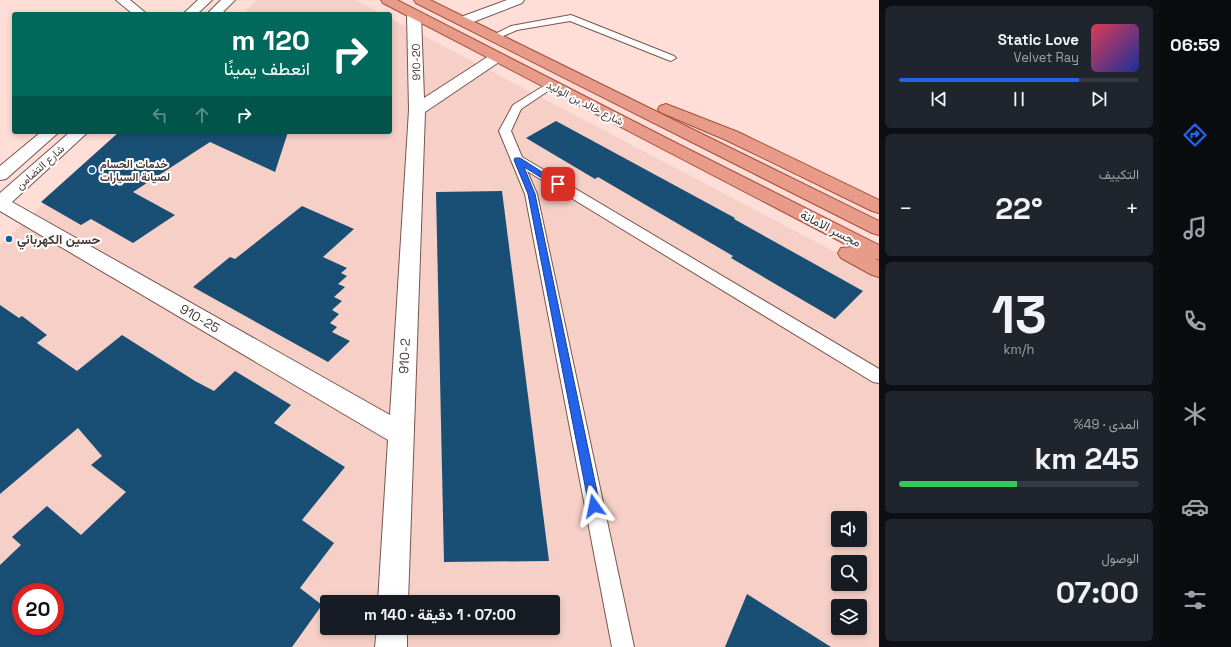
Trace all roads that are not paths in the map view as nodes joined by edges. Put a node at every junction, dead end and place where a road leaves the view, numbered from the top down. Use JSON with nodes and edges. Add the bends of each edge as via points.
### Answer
{"nodes":[{"id":1,"x":122,"y":0,"type":"edge"},
{"id":2,"x":206,"y":0,"type":"edge"},
{"id":3,"x":229,"y":0,"type":"edge"},
{"id":4,"x":386,"y":0,"type":"edge"},
{"id":5,"x":420,"y":0,"type":"edge"},
{"id":6,"x":518,"y":0,"type":"edge"},
{"id":7,"x":138,"y":12,"type":"edge"},
{"id":8,"x":191,"y":12,"type":"edge"},
{"id":9,"x":215,"y":12,"type":"edge"},
{"id":10,"x":414,"y":14,"type":"junction"},
{"id":11,"x":463,"y":21,"type":"junction"},
{"id":12,"x":494,"y":37,"type":"junction"},
{"id":13,"x":497,"y":57,"type":"junction"},
{"id":14,"x":671,"y":58,"type":"dead end"},
{"id":15,"x":550,"y":85,"type":"junction"},
{"id":16,"x":596,"y":87,"type":"junction"},
{"id":17,"x":417,"y":110,"type":"junction"},
{"id":18,"x":49,"y":134,"type":"edge"},
{"id":19,"x":78,"y":134,"type":"edge"},
{"id":20,"x":670,"y":147,"type":"junction"},
{"id":21,"x":518,"y":160,"type":"junction"},
{"id":22,"x":0,"y":175,"type":"edge"},
{"id":23,"x":801,"y":190,"type":"joint"},
{"id":24,"x":0,"y":203,"type":"edge"},
{"id":25,"x":783,"y":204,"type":"joint"},
{"id":26,"x":879,"y":207,"type":"edge"},
{"id":27,"x":879,"y":229,"type":"edge"},
{"id":28,"x":879,"y":253,"type":"edge"},
{"id":29,"x":879,"y":270,"type":"edge"},
{"id":30,"x":879,"y":377,"type":"edge"},
{"id":31,"x":400,"y":434,"type":"junction"},
{"id":32,"x":393,"y":595,"type":"edge"},
{"id":33,"x":392,"y":635,"type":"edge"},
{"id":34,"x":391,"y":647,"type":"edge"},
{"id":35,"x":623,"y":647,"type":"edge"}],
"edges":[{"from":1,"to":7,"type":"street"},
{"from":2,"to":8,"type":"street"},
{"from":3,"to":9,"type":"street"},
{"from":4,"to":10,"type":"main road","name":"شارع خالد بن الوليد"},
{"from":5,"to":11,"type":"main road","name":"شارع خالد بن الوليد"},
{"from":6,"to":11,"type":"street"},
{"from":10,"to":13,"type":"main road","name":"شارع خالد بن الوليد"},
{"from":10,"to":17,"type":"street","name":"910-20"},
{"from":11,"to":12,"type":"main road","name":"شارع خالد بن الوليد"},
{"from":12,"to":14,"type":"lane","via":[[530,24],[571,18]]},
{"from":12,"to":16,"type":"main road","name":"شارع خالد بن الوليد"},
{"from":13,"to":15,"type":"main road","name":"شارع خالد بن الوليد"},
{"from":13,"to":17,"type":"street"},
{"from":15,"to":20,"type":"main road","name":"شارع خالد بن الوليد"},
{"from":15,"to":21,"type":"lane","via":[[517,107],[505,131]]},
{"from":16,"to":23,"type":"main road","name":"شارع خالد بن الوليد"},
{"from":16,"to":26,"type":"main road","via":[[698,121]]},
{"from":17,"to":31,"type":"street","name":"910-2"},
{"from":18,"to":22,"type":"street","name":"شارع التضامن"},
{"from":19,"to":24,"type":"street","name":"شارع التضامن"},
{"from":20,"to":25,"type":"main road","name":"شارع خالد بن الوليد"},
{"from":20,"to":29,"type":"main road","via":[[755,202]]},
{"from":21,"to":30,"type":"lane"},
{"from":21,"to":35,"type":"lane","via":[[531,194]]},
{"from":23,"to":27,"type":"main road","name":"مجسر الامانة"},
{"from":24,"to":31,"type":"street","name":"910-25"},
{"from":25,"to":28,"type":"main road","name":"مجسر الامانة"},
{"from":31,"to":32,"type":"street","name":"910-2"},
{"from":33,"to":34,"type":"street"}]}
